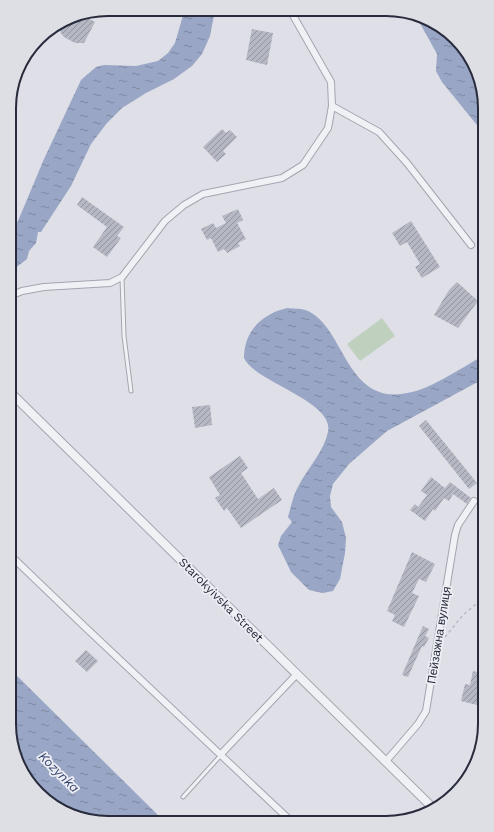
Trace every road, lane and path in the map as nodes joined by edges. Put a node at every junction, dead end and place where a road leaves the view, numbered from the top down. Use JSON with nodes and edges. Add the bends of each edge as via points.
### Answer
{"nodes":[{"id":1,"x":293,"y":16,"type":"edge"},
{"id":2,"x":332,"y":106,"type":"junction"},
{"id":3,"x":471,"y":245,"type":"dead end"},
{"id":4,"x":122,"y":277,"type":"junction"},
{"id":5,"x":16,"y":294,"type":"edge"},
{"id":6,"x":131,"y":391,"type":"dead end"},
{"id":7,"x":16,"y":399,"type":"edge"},
{"id":8,"x":474,"y":501,"type":"dead end"},
{"id":9,"x":16,"y":561,"type":"edge"},
{"id":10,"x":478,"y":602,"type":"edge"},
{"id":11,"x":438,"y":640,"type":"junction"},
{"id":12,"x":297,"y":674,"type":"junction"},
{"id":13,"x":222,"y":754,"type":"junction"},
{"id":14,"x":387,"y":760,"type":"junction"},
{"id":15,"x":183,"y":798,"type":"dead end"},
{"id":16,"x":430,"y":805,"type":"edge"},
{"id":17,"x":286,"y":816,"type":"edge"}],
"edges":[{"from":1,"to":2,"type":"street","via":[[330,82]]},
{"from":2,"to":3,"type":"street","via":[[379,132]]},
{"from":2,"to":4,"type":"street","via":[[328,128],[303,165],[282,178],[203,194],[184,205],[166,222]]},
{"from":4,"to":5,"type":"street","via":[[110,283],[44,287]]},
{"from":4,"to":6,"type":"lane","via":[[124,336]]},
{"from":7,"to":12,"type":"street","name":"Starokyivska Street"},
{"from":8,"to":11,"type":"street","name":"Пейзажна вулиця","via":[[455,534]]},
{"from":9,"to":13,"type":"street"},
{"from":10,"to":11,"type":"path","via":[[463,615],[444,638]]},
{"from":11,"to":14,"type":"street","name":"Пейзажна вулиця","via":[[426,711]]},
{"from":12,"to":13,"type":"street"},
{"from":12,"to":14,"type":"street","name":"Starokyivska Street"},
{"from":13,"to":15,"type":"lane"},
{"from":13,"to":17,"type":"street"},
{"from":14,"to":16,"type":"street","name":"Starokyivska Street"}]}
